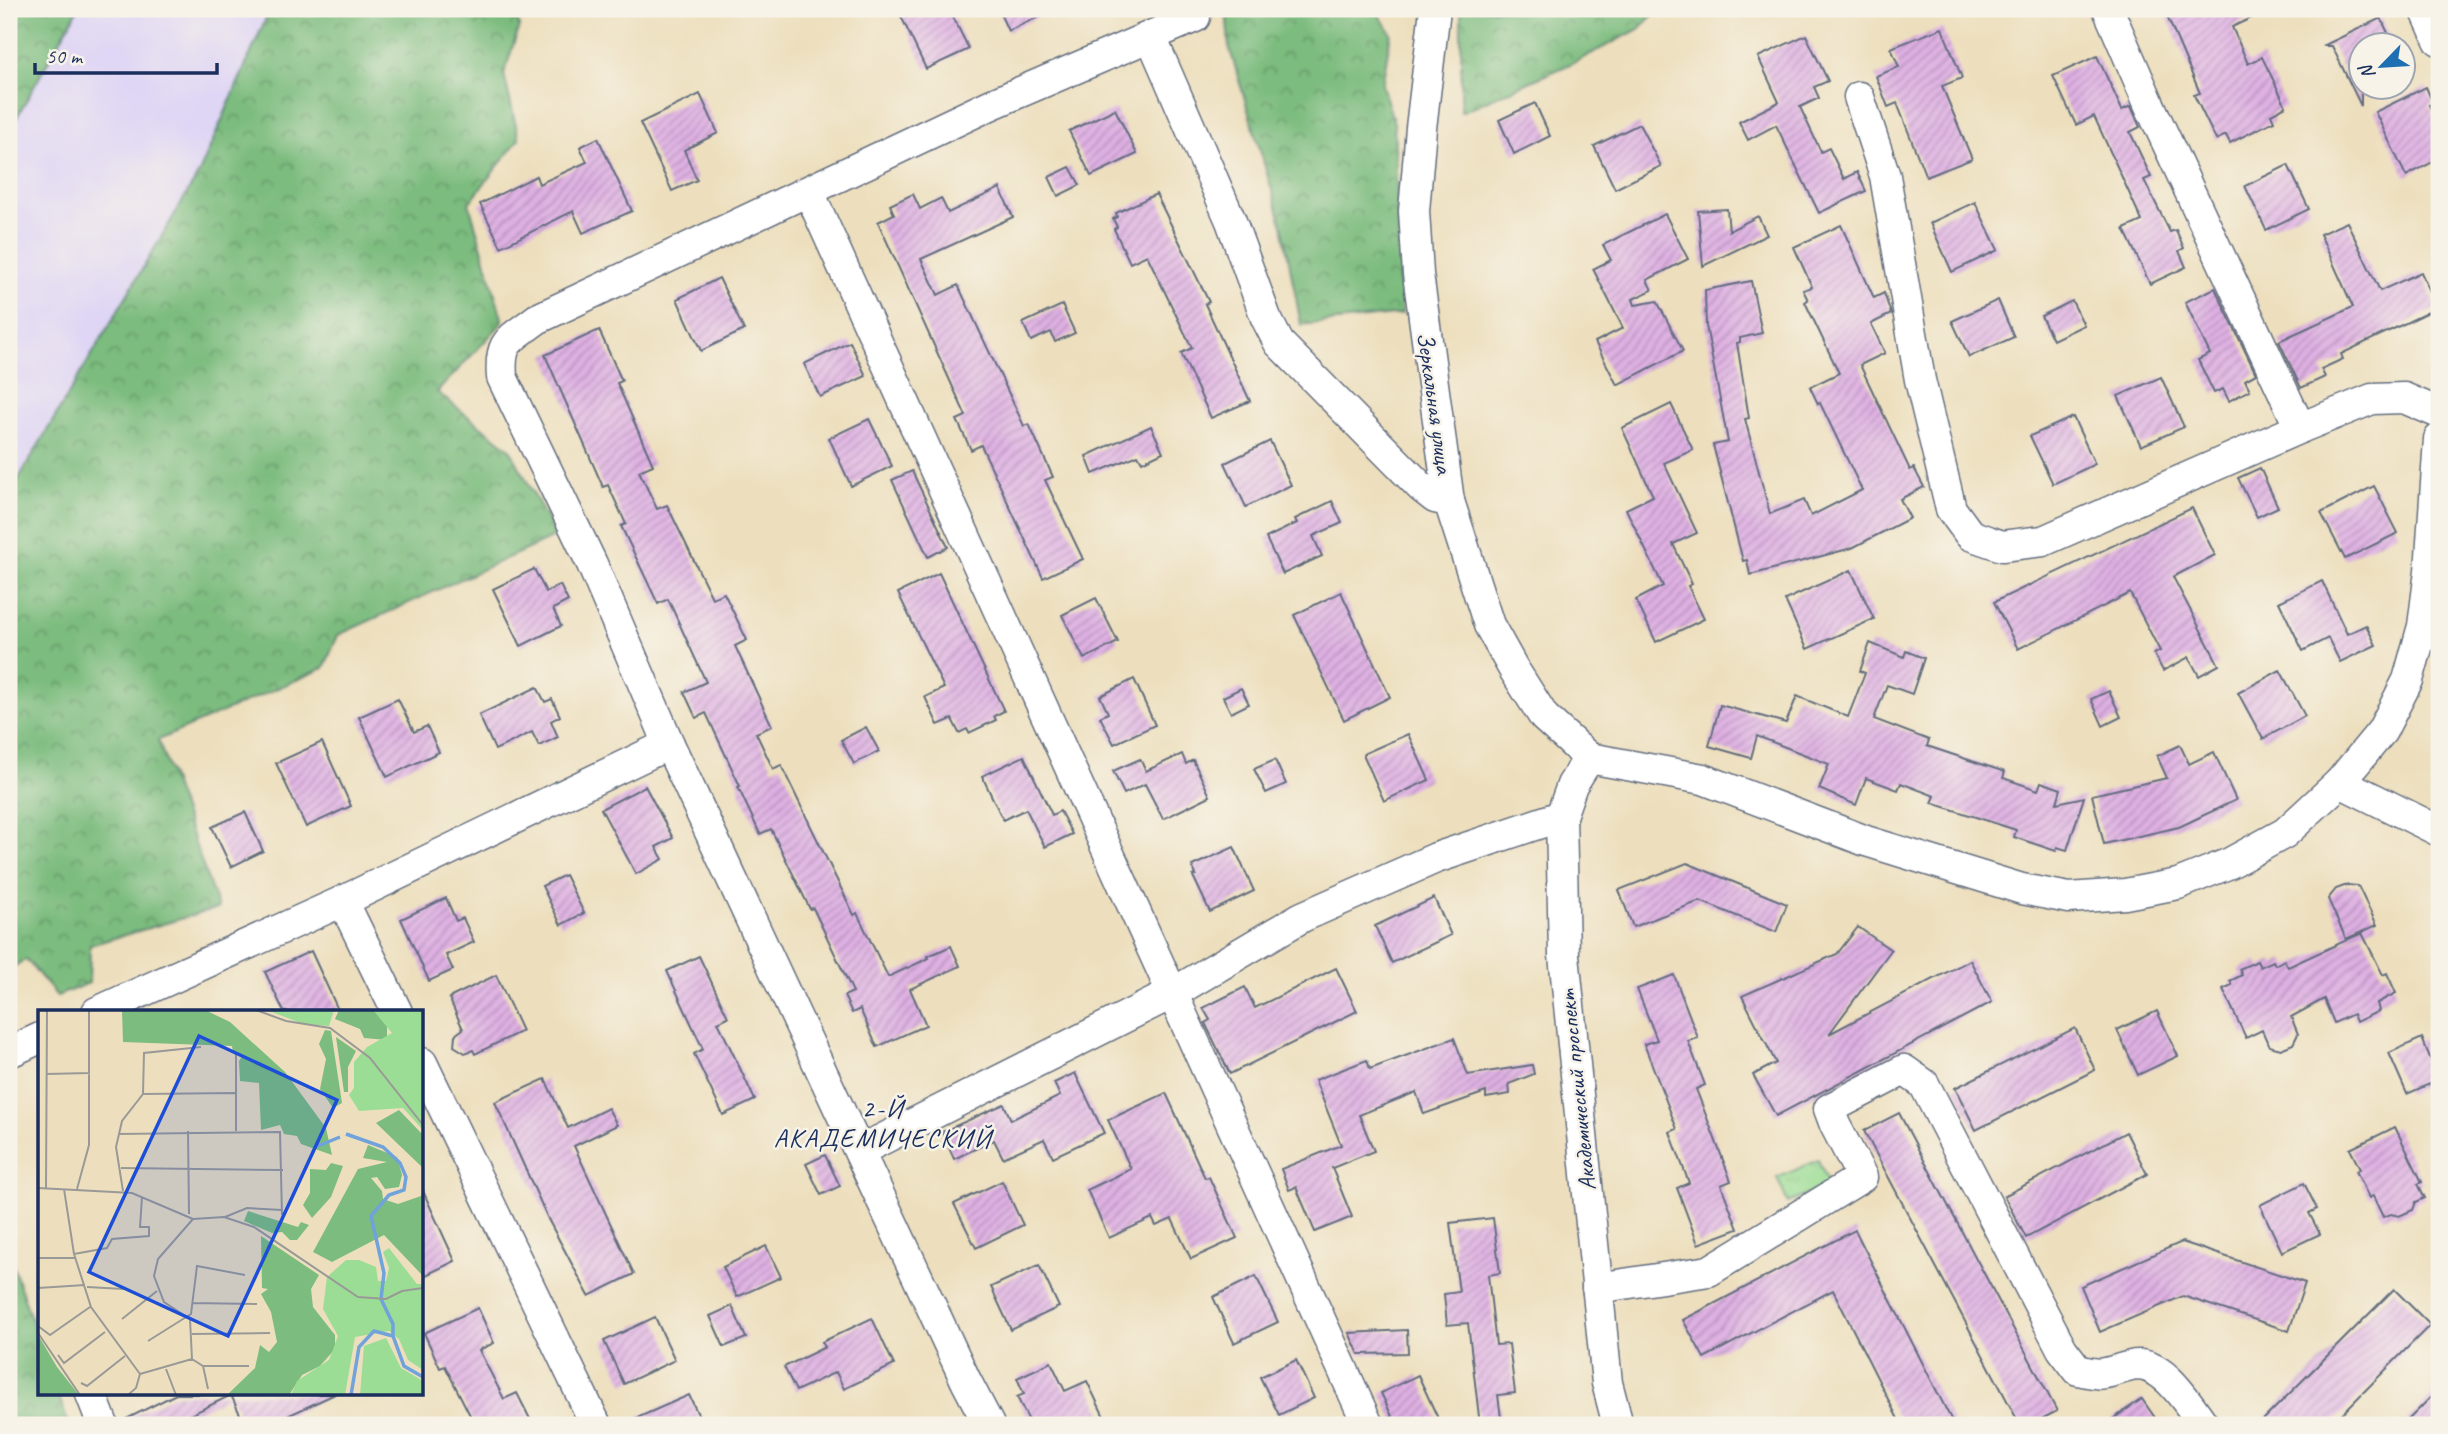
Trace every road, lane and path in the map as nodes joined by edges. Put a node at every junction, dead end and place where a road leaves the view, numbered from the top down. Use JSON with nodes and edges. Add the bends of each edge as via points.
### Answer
{"nodes":[{"id":1,"x":1435,"y":9,"type":"edge"},
{"id":2,"x":2108,"y":9,"type":"edge"},
{"id":3,"x":2425,"y":9,"type":"edge"},
{"id":4,"x":1195,"y":17,"type":"dead end"},
{"id":5,"x":1152,"y":37,"type":"junction"},
{"id":6,"x":2439,"y":40,"type":"edge"},
{"id":7,"x":1859,"y":97,"type":"dead end"},
{"id":8,"x":809,"y":192,"type":"junction"},
{"id":9,"x":2439,"y":413,"type":"edge"},
{"id":10,"x":2300,"y":428,"type":"junction"},
{"id":11,"x":2439,"y":439,"type":"edge"},
{"id":12,"x":1448,"y":501,"type":"junction"},
{"id":13,"x":669,"y":744,"type":"junction"},
{"id":14,"x":1589,"y":758,"type":"junction"},
{"id":15,"x":2340,"y":782,"type":"junction"},
{"id":16,"x":1561,"y":816,"type":"junction"},
{"id":17,"x":2439,"y":831,"type":"edge"},
{"id":18,"x":344,"y":901,"type":"junction"},
{"id":19,"x":1173,"y":993,"type":"junction"},
{"id":20,"x":101,"y":1010,"type":"edge"},
{"id":21,"x":396,"y":1010,"type":"edge"},
{"id":22,"x":38,"y":1039,"type":"edge"},
{"id":23,"x":12,"y":1051,"type":"dead end"},
{"id":24,"x":424,"y":1067,"type":"edge"},
{"id":25,"x":859,"y":1151,"type":"junction"},
{"id":26,"x":1597,"y":1288,"type":"junction"},
{"id":27,"x":92,"y":1396,"type":"edge"},
{"id":28,"x":103,"y":1425,"type":"edge"},
{"id":29,"x":596,"y":1425,"type":"edge"},
{"id":30,"x":989,"y":1425,"type":"edge"},
{"id":31,"x":1368,"y":1425,"type":"edge"},
{"id":32,"x":1618,"y":1425,"type":"edge"},
{"id":33,"x":2204,"y":1425,"type":"edge"}],
"edges":[{"from":1,"to":12,"type":"street","name":"Зеркальная улица","via":[[1414,211]]},
{"from":2,"to":10,"type":"street"},
{"from":3,"to":6,"type":"street"},
{"from":4,"to":5,"type":"street"},
{"from":5,"to":8,"type":"street","via":[[990,105]]},
{"from":5,"to":12,"type":"street","via":[[1279,343],[1421,487]]},
{"from":7,"to":10,"type":"street","via":[[1885,176],[1920,380],[1951,509],[1970,535],[2002,546],[2043,541]]},
{"from":8,"to":13,"type":"street","via":[[537,319],[505,344],[502,377],[592,565]]},
{"from":8,"to":19,"type":"street"},
{"from":9,"to":10,"type":"street","via":[[2404,398],[2372,399]]},
{"from":11,"to":15,"type":"street","via":[[2427,598],[2408,680],[2382,731]]},
{"from":12,"to":14,"type":"street","name":"Зеркальная улица","via":[[1489,625],[1544,717]]},
{"from":13,"to":18,"type":"street"},
{"from":13,"to":25,"type":"street"},
{"from":14,"to":15,"type":"street","via":[[1703,779],[1866,841],[2022,889],[2069,898],[2178,884],[2230,863],[2285,833]]},
{"from":14,"to":16,"type":"street","name":"Академический проспект","via":[[1572,785]]},
{"from":15,"to":17,"type":"street"},
{"from":16,"to":19,"type":"street","via":[[1436,858],[1302,917]]},
{"from":16,"to":26,"type":"street","name":"Академический проспект","via":[[1564,956]]},
{"from":18,"to":20,"type":"street"},
{"from":18,"to":21,"type":"street"},
{"from":19,"to":25,"type":"street"},
{"from":19,"to":31,"type":"street"},
{"from":22,"to":23,"type":"street"},
{"from":24,"to":29,"type":"street"},
{"from":25,"to":30,"type":"street"},
{"from":26,"to":32,"type":"street","name":"Академический проспект","via":[[1607,1383]]},
{"from":26,"to":33,"type":"street","via":[[1709,1271],[1862,1177],[1829,1109],[1903,1070],[1924,1084],[2062,1349],[2078,1370],[2102,1376],[2134,1365],[2155,1369],[2173,1383]]},
{"from":27,"to":28,"type":"street"}]}
